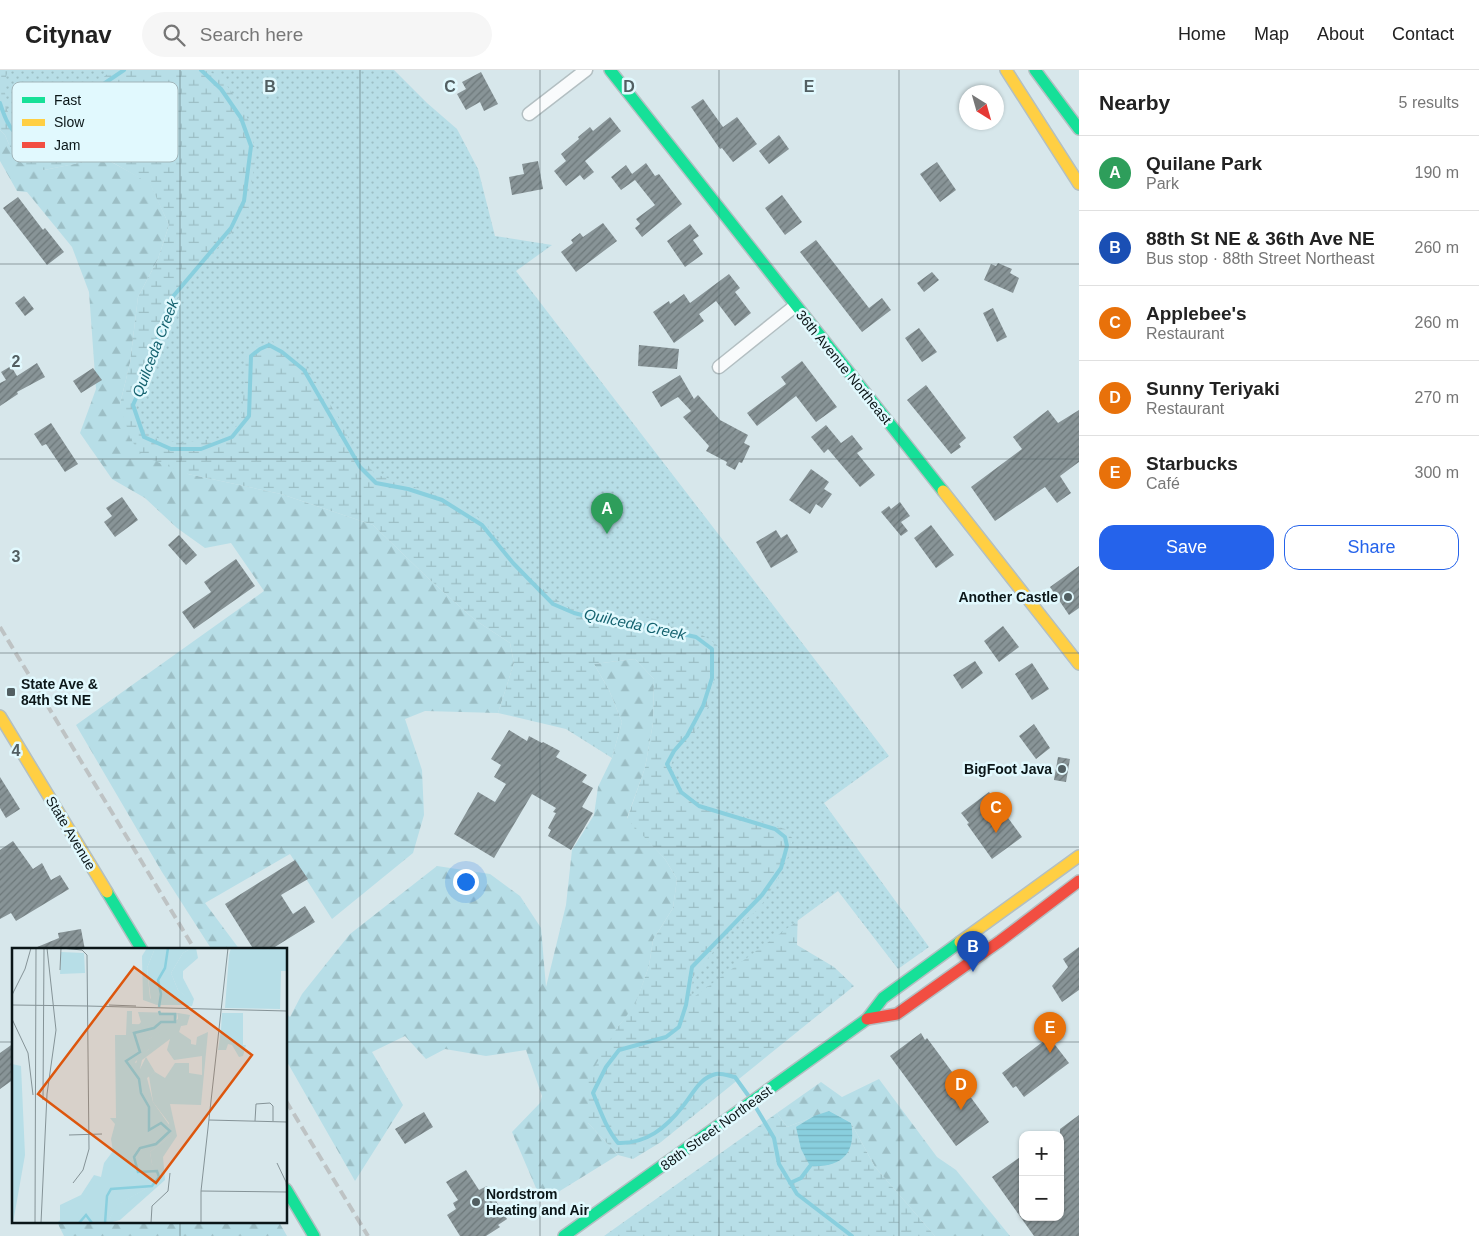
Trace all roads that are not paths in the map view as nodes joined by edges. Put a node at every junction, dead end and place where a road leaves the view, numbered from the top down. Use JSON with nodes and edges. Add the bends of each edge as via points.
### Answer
{"nodes":[{"id":1,"x":586,"y":70,"type":"edge"},
{"id":2,"x":610,"y":70,"type":"edge"},
{"id":3,"x":1006,"y":70,"type":"edge"},
{"id":4,"x":1035,"y":70,"type":"edge"},
{"id":5,"x":529,"y":114,"type":"dead end"},
{"id":6,"x":1079,"y":129,"type":"edge"},
{"id":7,"x":1079,"y":184,"type":"edge"},
{"id":8,"x":795,"y":306,"type":"junction"},
{"id":9,"x":719,"y":367,"type":"dead end"},
{"id":10,"x":1079,"y":664,"type":"edge"},
{"id":11,"x":0,"y":716,"type":"edge"},
{"id":12,"x":1079,"y":856,"type":"edge"},
{"id":13,"x":1050,"y":878,"type":"junction"},
{"id":14,"x":1079,"y":881,"type":"edge"},
{"id":15,"x":969,"y":934,"type":"junction"},
{"id":16,"x":1000,"y":941,"type":"junction"},
{"id":17,"x":141,"y":948,"type":"edge"},
{"id":18,"x":933,"y":990,"type":"junction"},
{"id":19,"x":868,"y":1019,"type":"junction"},
{"id":20,"x":288,"y":1192,"type":"edge"},
{"id":21,"x":314,"y":1236,"type":"edge"},
{"id":22,"x":564,"y":1236,"type":"edge"}],
"edges":[{"from":1,"to":5,"type":"street"},
{"from":2,"to":8,"type":"main road","name":"36th Avenue Northeast"},
{"from":3,"to":7,"type":"main road"},
{"from":4,"to":6,"type":"main road"},
{"from":8,"to":9,"type":"street"},
{"from":8,"to":10,"type":"main road","name":"36th Avenue Northeast"},
{"from":11,"to":17,"type":"main road","name":"State Avenue"},
{"from":12,"to":13,"type":"main road","name":"88th Street Northeast"},
{"from":13,"to":15,"type":"main road","name":"88th Street Northeast"},
{"from":13,"to":16,"type":"main road","via":[[1045,891],[996,929]]},
{"from":14,"to":16,"type":"main road","name":"88th Street Northeast"},
{"from":15,"to":18,"type":"main road","via":[[967,950],[937,972]]},
{"from":15,"to":19,"type":"main road","name":"88th Street Northeast","via":[[882,998]]},
{"from":16,"to":18,"type":"main road","name":"88th Street Northeast"},
{"from":18,"to":19,"type":"main road","name":"88th Street Northeast","via":[[897,1014]]},
{"from":19,"to":22,"type":"main road","name":"88th Street Northeast"},
{"from":20,"to":21,"type":"main road"}]}
